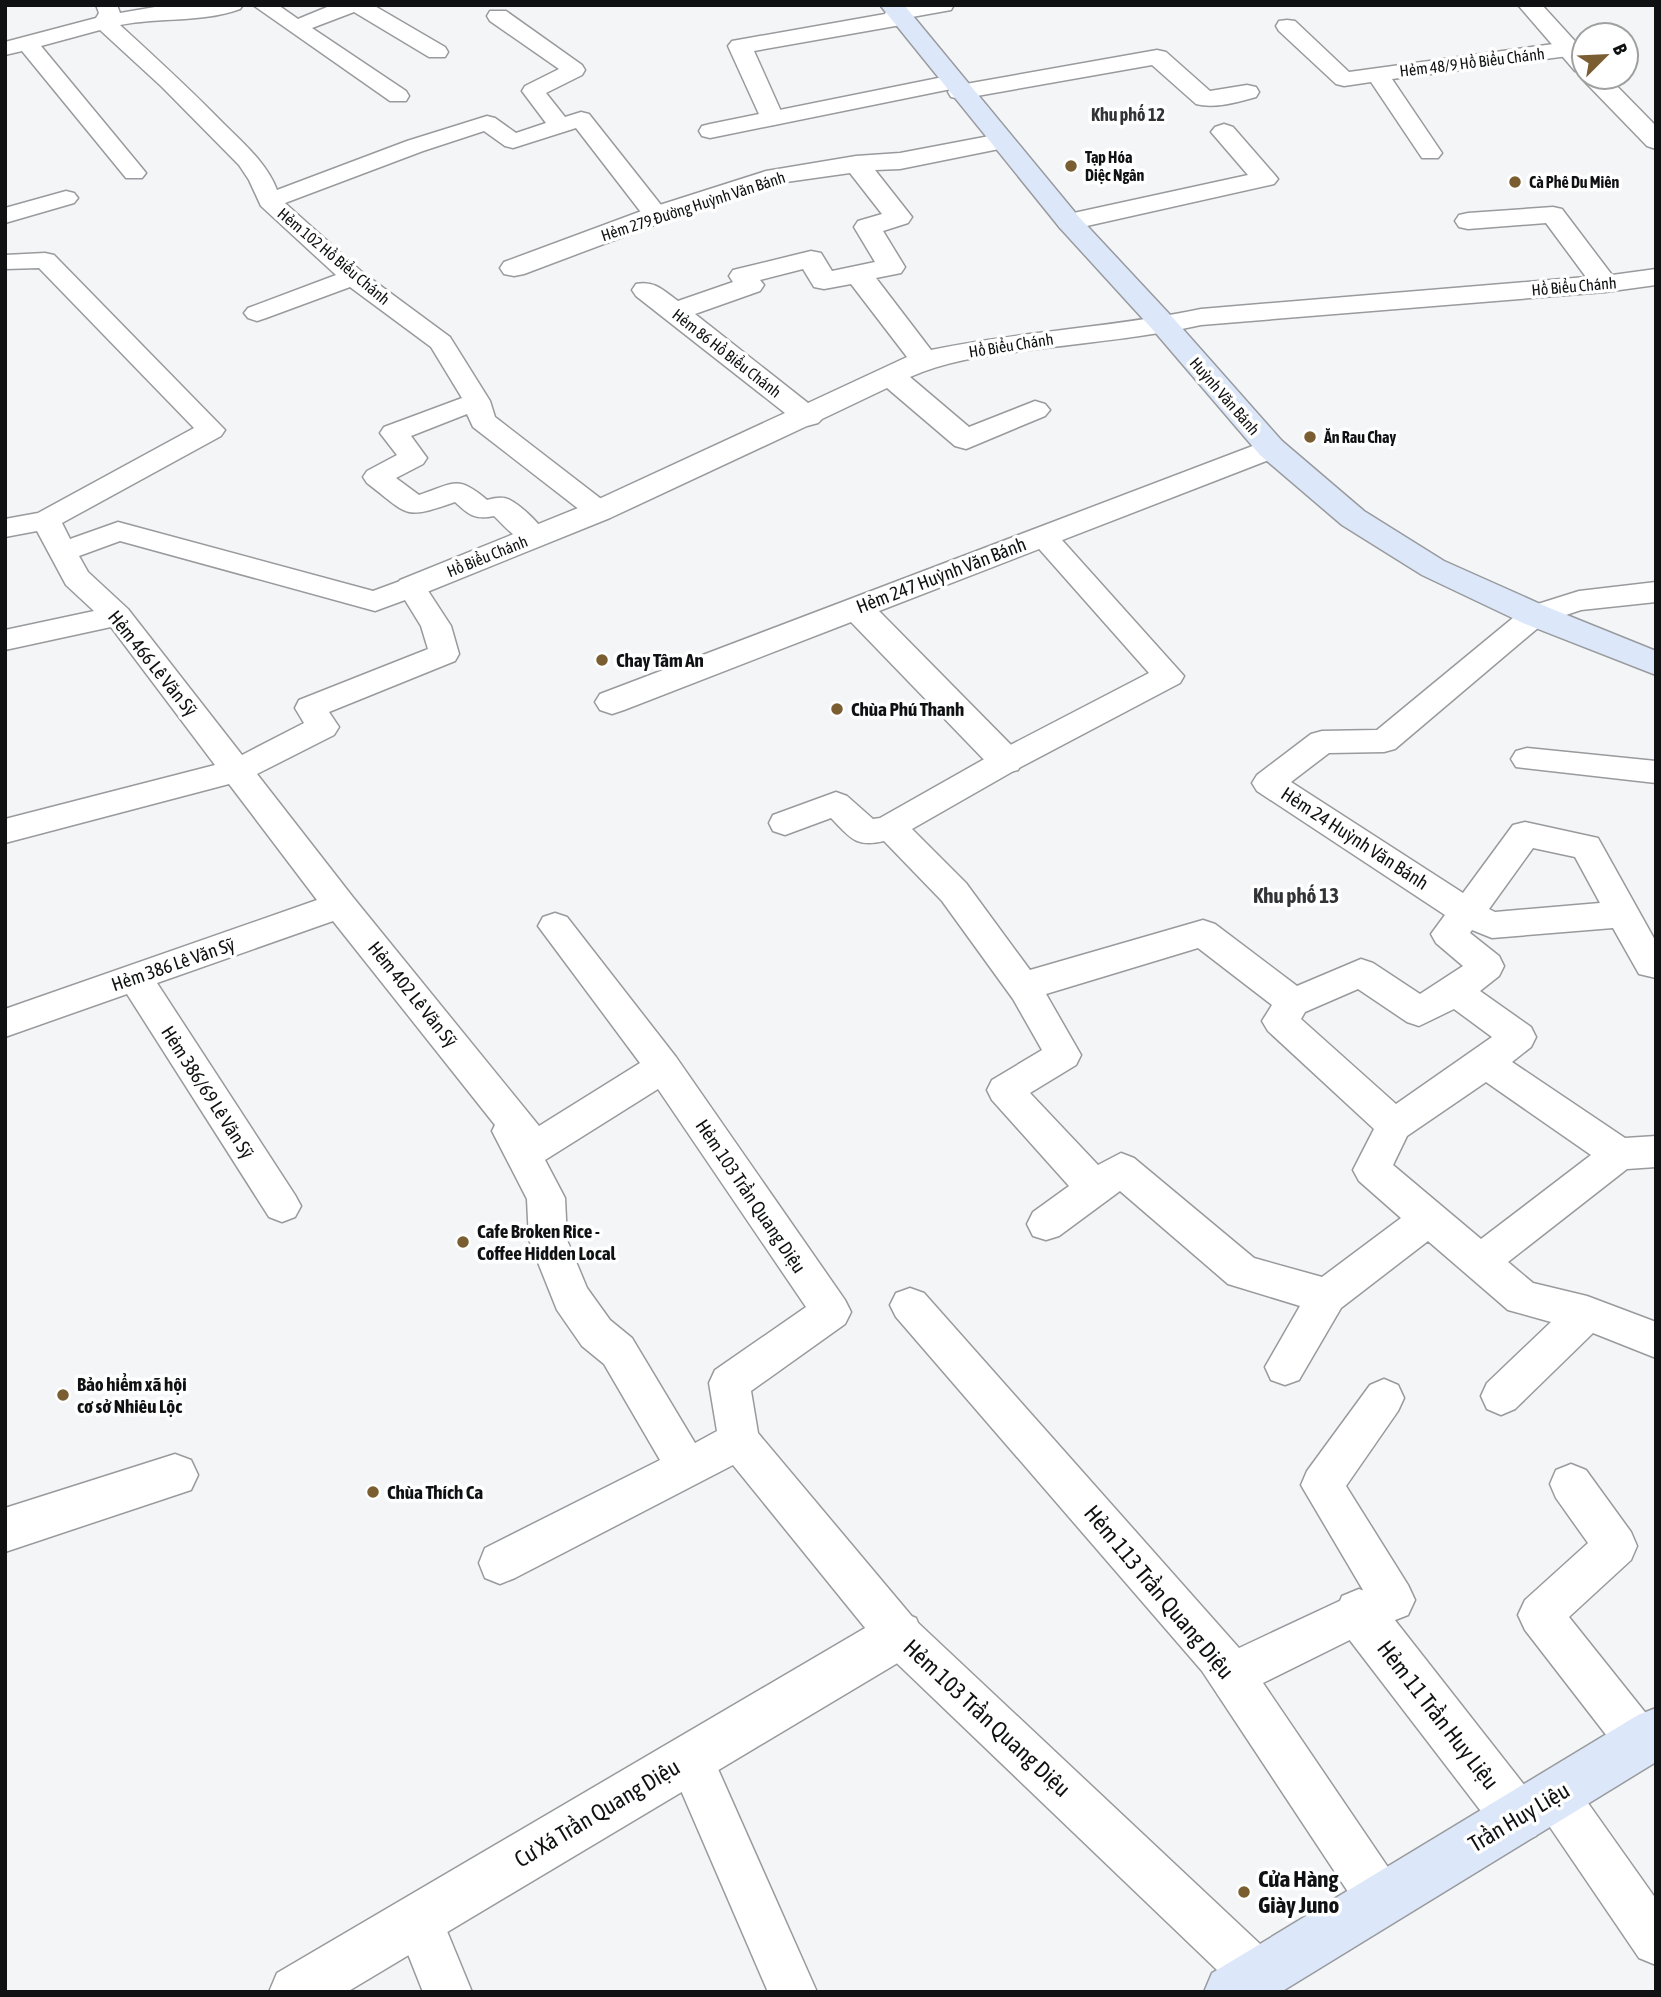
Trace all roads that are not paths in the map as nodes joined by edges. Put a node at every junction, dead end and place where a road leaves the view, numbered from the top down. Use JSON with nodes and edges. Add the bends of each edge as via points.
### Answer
{"nodes":[{"id":1,"x":233,"y":5,"type":"edge"},
{"id":2,"x":263,"y":5,"type":"edge"},
{"id":3,"x":352,"y":5,"type":"edge"},
{"id":4,"x":358,"y":5,"type":"edge"},
{"id":5,"x":943,"y":5,"type":"edge"},
{"id":6,"x":1529,"y":5,"type":"edge"},
{"id":7,"x":896,"y":12,"type":"edge"},
{"id":8,"x":105,"y":13,"type":"edge"},
{"id":9,"x":498,"y":16,"type":"dead end"},
{"id":10,"x":1287,"y":26,"type":"dead end"},
{"id":11,"x":296,"y":27,"type":"junction"},
{"id":12,"x":16,"y":46,"type":"edge"},
{"id":13,"x":437,"y":51,"type":"dead end"},
{"id":14,"x":1570,"y":51,"type":"edge"},
{"id":15,"x":1570,"y":58,"type":"edge"},
{"id":16,"x":1377,"y":74,"type":"junction"},
{"id":17,"x":956,"y":87,"type":"junction"},
{"id":18,"x":1608,"y":91,"type":"edge"},
{"id":19,"x":1247,"y":92,"type":"dead end"},
{"id":20,"x":398,"y":96,"type":"dead end"},
{"id":21,"x":772,"y":118,"type":"junction"},
{"id":22,"x":561,"y":126,"type":"junction"},
{"id":23,"x":710,"y":131,"type":"dead end"},
{"id":24,"x":1224,"y":132,"type":"dead end"},
{"id":25,"x":1656,"y":141,"type":"edge"},
{"id":26,"x":1000,"y":142,"type":"junction"},
{"id":27,"x":1430,"y":153,"type":"dead end"},
{"id":28,"x":856,"y":164,"type":"junction"},
{"id":29,"x":134,"y":173,"type":"dead end"},
{"id":30,"x":66,"y":198,"type":"dead end"},
{"id":31,"x":270,"y":201,"type":"junction"},
{"id":32,"x":656,"y":215,"type":"junction"},
{"id":33,"x":5,"y":216,"type":"edge"},
{"id":34,"x":1468,"y":221,"type":"dead end"},
{"id":35,"x":1069,"y":222,"type":"junction"},
{"id":36,"x":5,"y":262,"type":"edge"},
{"id":37,"x":514,"y":268,"type":"dead end"},
{"id":38,"x":859,"y":275,"type":"junction"},
{"id":39,"x":353,"y":277,"type":"junction"},
{"id":40,"x":1656,"y":277,"type":"edge"},
{"id":41,"x":1605,"y":284,"type":"junction"},
{"id":42,"x":646,"y":290,"type":"dead end"},
{"id":43,"x":675,"y":312,"type":"junction"},
{"id":44,"x":257,"y":313,"type":"dead end"},
{"id":45,"x":1164,"y":325,"type":"junction"},
{"id":46,"x":924,"y":360,"type":"junction"},
{"id":47,"x":891,"y":376,"type":"junction"},
{"id":48,"x":477,"y":401,"type":"junction"},
{"id":49,"x":1035,"y":410,"type":"dead end"},
{"id":50,"x":807,"y":417,"type":"junction"},
{"id":51,"x":1271,"y":448,"type":"junction"},
{"id":52,"x":599,"y":511,"type":"junction"},
{"id":53,"x":46,"y":520,"type":"junction"},
{"id":54,"x":5,"y":528,"type":"edge"},
{"id":55,"x":1043,"y":536,"type":"junction"},
{"id":56,"x":534,"y":537,"type":"junction"},
{"id":57,"x":62,"y":552,"type":"junction"},
{"id":58,"x":411,"y":587,"type":"junction"},
{"id":59,"x":1656,"y":592,"type":"edge"},
{"id":60,"x":857,"y":608,"type":"junction"},
{"id":61,"x":1535,"y":615,"type":"junction"},
{"id":62,"x":118,"y":616,"type":"junction"},
{"id":63,"x":5,"y":640,"type":"edge"},
{"id":64,"x":1656,"y":664,"type":"edge"},
{"id":65,"x":612,"y":702,"type":"dead end"},
{"id":66,"x":1527,"y":759,"type":"dead end"},
{"id":67,"x":1006,"y":761,"type":"junction"},
{"id":68,"x":239,"y":771,"type":"junction"},
{"id":69,"x":1656,"y":772,"type":"edge"},
{"id":70,"x":785,"y":823,"type":"dead end"},
{"id":71,"x":890,"y":827,"type":"junction"},
{"id":72,"x":5,"y":831,"type":"edge"},
{"id":73,"x":340,"y":905,"type":"junction"},
{"id":74,"x":1467,"y":913,"type":"junction"},
{"id":75,"x":1624,"y":914,"type":"junction"},
{"id":76,"x":555,"y":926,"type":"dead end"},
{"id":77,"x":1653,"y":965,"type":"edge"},
{"id":78,"x":135,"y":978,"type":"junction"},
{"id":79,"x":1025,"y":989,"type":"junction"},
{"id":80,"x":1455,"y":991,"type":"junction"},
{"id":81,"x":1293,"y":1002,"type":"junction"},
{"id":82,"x":5,"y":1023,"type":"edge"},
{"id":83,"x":1486,"y":1063,"type":"junction"},
{"id":84,"x":663,"y":1067,"type":"junction"},
{"id":85,"x":497,"y":1098,"type":"junction"},
{"id":86,"x":1394,"y":1125,"type":"junction"},
{"id":87,"x":1637,"y":1152,"type":"edge"},
{"id":88,"x":1095,"y":1188,"type":"junction"},
{"id":89,"x":282,"y":1206,"type":"dead end"},
{"id":90,"x":1429,"y":1218,"type":"junction"},
{"id":91,"x":1046,"y":1224,"type":"dead end"},
{"id":92,"x":1480,"y":1262,"type":"junction"},
{"id":93,"x":1326,"y":1296,"type":"junction"},
{"id":94,"x":910,"y":1305,"type":"dead end"},
{"id":95,"x":1587,"y":1312,"type":"junction"},
{"id":96,"x":1656,"y":1340,"type":"edge"},
{"id":97,"x":1285,"y":1367,"type":"dead end"},
{"id":98,"x":1501,"y":1396,"type":"dead end"},
{"id":99,"x":1384,"y":1398,"type":"dead end"},
{"id":100,"x":739,"y":1441,"type":"junction"},
{"id":101,"x":687,"y":1468,"type":"junction"},
{"id":102,"x":175,"y":1475,"type":"dead end"},
{"id":103,"x":1572,"y":1484,"type":"dead end"},
{"id":104,"x":5,"y":1530,"type":"edge"},
{"id":105,"x":500,"y":1563,"type":"dead end"},
{"id":106,"x":1359,"y":1613,"type":"junction"},
{"id":107,"x":898,"y":1635,"type":"junction"},
{"id":108,"x":1231,"y":1675,"type":"junction"},
{"id":109,"x":1648,"y":1737,"type":"edge"},
{"id":110,"x":690,"y":1758,"type":"junction"},
{"id":111,"x":1536,"y":1806,"type":"junction"},
{"id":112,"x":1381,"y":1899,"type":"junction"},
{"id":113,"x":418,"y":1919,"type":"junction"},
{"id":114,"x":1656,"y":1941,"type":"edge"},
{"id":115,"x":1245,"y":1983,"type":"edge"},
{"id":116,"x":296,"y":1992,"type":"edge"},
{"id":117,"x":448,"y":1992,"type":"edge"},
{"id":118,"x":793,"y":1992,"type":"edge"}],
"edges":[{"from":1,"to":8,"type":"lane","via":[[212,13]]},
{"from":2,"to":11,"type":"lane"},
{"from":3,"to":11,"type":"lane"},
{"from":4,"to":13,"type":"lane"},
{"from":5,"to":7,"type":"street"},
{"from":6,"to":14,"type":"street"},
{"from":7,"to":17,"type":"street","name":"Huỳnh Văn Bánh"},
{"from":7,"to":21,"type":"street","via":[[740,46]]},
{"from":8,"to":12,"type":"lane"},
{"from":8,"to":31,"type":"lane","name":"Hẻm 102 Hồ Biểu Chánh","via":[[247,159]]},
{"from":9,"to":22,"type":"lane","via":[[574,70],[533,91]]},
{"from":10,"to":16,"type":"lane","name":"Hẻm 48/9 Hồ Biểu Chánh","via":[[1343,79]]},
{"from":11,"to":20,"type":"lane"},
{"from":12,"to":29,"type":"lane"},
{"from":15,"to":16,"type":"lane","name":"Hẻm 48/9 Hồ Biểu Chánh"},
{"from":16,"to":27,"type":"lane","name":"Hẻm 48/9 Hồ Biểu Chánh"},
{"from":17,"to":19,"type":"street","via":[[1157,57],[1205,99]]},
{"from":17,"to":21,"type":"lane"},
{"from":17,"to":26,"type":"street","name":"Huỳnh Văn Bánh"},
{"from":18,"to":25,"type":"street"},
{"from":21,"to":23,"type":"lane"},
{"from":22,"to":31,"type":"lane","via":[[513,141],[487,123]]},
{"from":22,"to":32,"type":"lane","via":[[581,119]]},
{"from":24,"to":35,"type":"street","via":[[1265,179]]},
{"from":26,"to":28,"type":"street","name":"Hẻm 279 Đường Huỳnh Văn Bánh","via":[[900,161]]},
{"from":26,"to":35,"type":"street","name":"Huỳnh Văn Bánh"},
{"from":28,"to":32,"type":"street","name":"Hẻm 279 Đường Huỳnh Văn Bánh","via":[[775,176]]},
{"from":28,"to":38,"type":"street","via":[[899,216],[867,227],[891,267]]},
{"from":30,"to":33,"type":"lane"},
{"from":31,"to":39,"type":"lane","name":"Hẻm 102 Hồ Biểu Chánh"},
{"from":32,"to":37,"type":"street","name":"Hẻm 279 Đường Huỳnh Văn Bánh"},
{"from":34,"to":41,"type":"street","via":[[1553,215]]},
{"from":35,"to":45,"type":"street","name":"Huỳnh Văn Bánh"},
{"from":36,"to":53,"type":"lane","via":[[45,260],[211,430]]},
{"from":38,"to":43,"type":"street","via":[[824,281],[811,259],[743,276],[750,285]]},
{"from":38,"to":46,"type":"street"},
{"from":39,"to":44,"type":"lane"},
{"from":39,"to":48,"type":"lane","name":"Hẻm 102 Hồ Biểu Chánh","via":[[441,342]]},
{"from":40,"to":41,"type":"street","name":"Hồ Biểu Chánh"},
{"from":41,"to":45,"type":"street","name":"Hồ Biểu Chánh","via":[[1201,317]]},
{"from":42,"to":43,"type":"street","name":"Hẻm 86 Hồ Biểu Chánh"},
{"from":43,"to":50,"type":"street","name":"Hẻm 86 Hồ Biểu Chánh"},
{"from":45,"to":46,"type":"street","name":"Hồ Biểu Chánh","via":[[985,347]]},
{"from":45,"to":51,"type":"street","name":"Huỳnh Văn Bánh"},
{"from":46,"to":47,"type":"street","name":"Hồ Biểu Chánh"},
{"from":47,"to":49,"type":"street","via":[[966,440]]},
{"from":47,"to":50,"type":"street","name":"Hồ Biểu Chánh"},
{"from":48,"to":52,"type":"lane","name":"Hẻm 102 Hồ Biểu Chánh","via":[[483,421]]},
{"from":48,"to":56,"type":"lane","via":[[394,433],[413,458],[377,477],[415,506],[460,491],[481,510],[500,506]]},
{"from":50,"to":52,"type":"street","name":"Hồ Biểu Chánh"},
{"from":51,"to":55,"type":"street","name":"Hẻm 247 Huỳnh Văn Bánh"},
{"from":51,"to":61,"type":"street","name":"Huỳnh Văn Bánh","via":[[1353,518],[1433,568]]},
{"from":52,"to":56,"type":"street","name":"Hồ Biểu Chánh"},
{"from":53,"to":54,"type":"lane"},
{"from":53,"to":57,"type":"lane","name":"Hẻm 466 Lê Văn Sỹ"},
{"from":55,"to":60,"type":"street","name":"Hẻm 247 Huỳnh Văn Bánh"},
{"from":55,"to":67,"type":"lane","via":[[1169,676]]},
{"from":56,"to":58,"type":"street","name":"Hồ Biểu Chánh"},
{"from":57,"to":58,"type":"lane","via":[[118,531],[375,601]]},
{"from":57,"to":62,"type":"lane","name":"Hẻm 466 Lê Văn Sỹ","via":[[76,578]]},
{"from":58,"to":68,"type":"lane","via":[[436,626],[444,654],[310,708],[323,727]]},
{"from":59,"to":61,"type":"lane","via":[[1579,601]]},
{"from":60,"to":65,"type":"street","name":"Hẻm 247 Huỳnh Văn Bánh"},
{"from":60,"to":67,"type":"street"},
{"from":61,"to":64,"type":"street","name":"Huỳnh Văn Bánh"},
{"from":61,"to":74,"type":"lane","name":"Hẻm 24 Huỳnh Văn Bánh","via":[[1384,741],[1322,741],[1268,783]]},
{"from":62,"to":63,"type":"lane"},
{"from":62,"to":68,"type":"lane","name":"Hẻm 466 Lê Văn Sỹ"},
{"from":66,"to":69,"type":"lane"},
{"from":67,"to":71,"type":"lane"},
{"from":68,"to":72,"type":"lane"},
{"from":68,"to":73,"type":"lane","name":"Hẻm 402 Lê Văn Sỹ"},
{"from":70,"to":71,"type":"lane","via":[[836,804],[867,833]]},
{"from":71,"to":79,"type":"lane","via":[[954,892]]},
{"from":73,"to":78,"type":"lane","name":"Hẻm 386 Lê Văn Sỹ"},
{"from":73,"to":85,"type":"lane","name":"Hẻm 402 Lê Văn Sỹ"},
{"from":74,"to":75,"type":"lane","via":[[1492,925]]},
{"from":74,"to":75,"type":"lane","via":[[1525,834],[1586,847]]},
{"from":74,"to":80,"type":"lane","via":[[1448,934],[1487,966]]},
{"from":75,"to":77,"type":"lane"},
{"from":76,"to":84,"type":"lane"},
{"from":78,"to":82,"type":"lane","name":"Hẻm 386 Lê Văn Sỹ"},
{"from":78,"to":89,"type":"lane","name":"Hẻm 386/69 Lê Văn Sỹ"},
{"from":79,"to":81,"type":"lane","via":[[1044,979],[1203,933]]},
{"from":79,"to":88,"type":"lane","via":[[1063,1055],[1005,1090]]},
{"from":80,"to":81,"type":"lane","via":[[1419,1012],[1361,973]]},
{"from":80,"to":83,"type":"lane","via":[[1518,1037]]},
{"from":81,"to":86,"type":"lane","via":[[1280,1021]]},
{"from":83,"to":86,"type":"lane"},
{"from":83,"to":87,"type":"lane"},
{"from":84,"to":85,"type":"lane","name":"Hẻm 402 Lê Văn Sỹ","via":[[535,1148]]},
{"from":84,"to":100,"type":"lane","name":"Hẻm 103 Trần Quang Diệu","via":[[831,1312],[729,1383]]},
{"from":85,"to":101,"type":"lane","via":[[518,1149],[546,1198],[548,1240],[571,1298],[596,1333],[618,1351]]},
{"from":86,"to":90,"type":"lane","via":[[1372,1170]]},
{"from":87,"to":92,"type":"lane"},
{"from":88,"to":91,"type":"lane"},
{"from":88,"to":93,"type":"lane","via":[[1121,1169],[1242,1272]]},
{"from":90,"to":92,"type":"lane"},
{"from":90,"to":93,"type":"lane"},
{"from":92,"to":95,"type":"lane","via":[[1522,1298]]},
{"from":93,"to":97,"type":"lane"},
{"from":94,"to":108,"type":"lane","name":"Hẻm 113 Trần Quang Diệu"},
{"from":95,"to":96,"type":"lane"},
{"from":95,"to":98,"type":"lane"},
{"from":99,"to":106,"type":"lane","via":[[1322,1485],[1393,1600]]},
{"from":100,"to":101,"type":"lane"},
{"from":100,"to":107,"type":"lane","name":"Hẻm 103 Trần Quang Diệu"},
{"from":101,"to":105,"type":"lane"},
{"from":102,"to":104,"type":"street"},
{"from":103,"to":109,"type":"lane","via":[[1616,1546],[1540,1615]]},
{"from":106,"to":108,"type":"lane"},
{"from":106,"to":111,"type":"street","name":"Hẻm 11 Trần Huy Liệu"},
{"from":107,"to":110,"type":"street","name":"Cư Xá Trần Quang Diệu"},
{"from":107,"to":115,"type":"lane","name":"Hẻm 103 Trần Quang Diệu"},
{"from":108,"to":112,"type":"lane","name":"Hẻm 113 Trần Quang Diệu"},
{"from":109,"to":111,"type":"street","name":"Trần Huy Liệu"},
{"from":110,"to":113,"type":"street","name":"Cư Xá Trần Quang Diệu"},
{"from":110,"to":118,"type":"lane"},
{"from":111,"to":112,"type":"street","name":"Trần Huy Liệu"},
{"from":111,"to":114,"type":"lane"},
{"from":112,"to":115,"type":"street","name":"Trần Huy Liệu"},
{"from":113,"to":116,"type":"street","name":"Cư Xá Trần Quang Diệu"},
{"from":113,"to":117,"type":"lane"}]}
